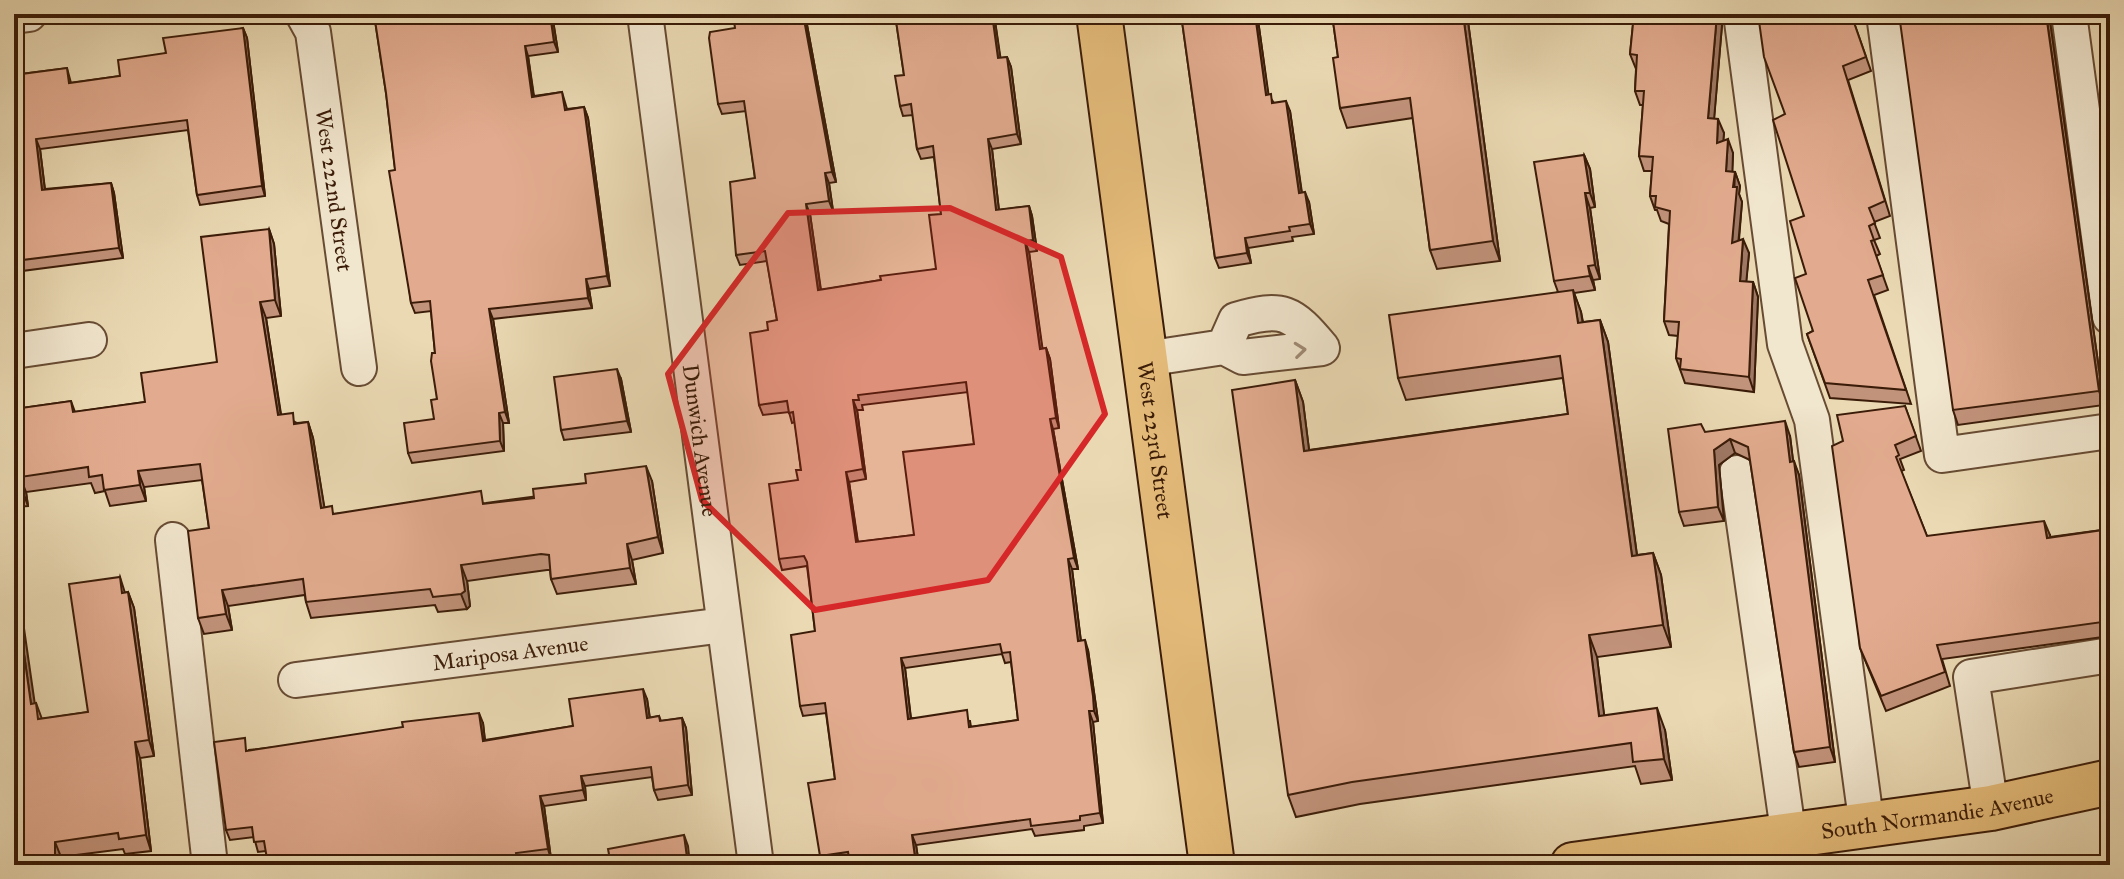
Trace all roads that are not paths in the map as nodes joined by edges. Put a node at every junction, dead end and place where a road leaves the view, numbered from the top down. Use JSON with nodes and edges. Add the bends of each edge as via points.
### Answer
{"nodes":[{"id":1,"x":29,"y":14,"type":"edge"},
{"id":2,"x":303,"y":14,"type":"edge"},
{"id":3,"x":645,"y":14,"type":"edge"},
{"id":4,"x":1099,"y":14,"type":"edge"},
{"id":5,"x":1741,"y":14,"type":"edge"},
{"id":6,"x":1884,"y":14,"type":"edge"},
{"id":7,"x":2069,"y":14,"type":"edge"},
{"id":8,"x":14,"y":16,"type":"edge"},
{"id":9,"x":2110,"y":317,"type":"edge"},
{"id":10,"x":89,"y":340,"type":"dead end"},
{"id":11,"x":1224,"y":347,"type":"dead end"},
{"id":12,"x":14,"y":351,"type":"edge"},
{"id":13,"x":1145,"y":359,"type":"junction"},
{"id":14,"x":359,"y":368,"type":"dead end"},
{"id":15,"x":2110,"y":431,"type":"edge"},
{"id":16,"x":1737,"y":473,"type":"dead end"},
{"id":17,"x":173,"y":540,"type":"dead end"},
{"id":18,"x":724,"y":625,"type":"junction"},
{"id":19,"x":2110,"y":655,"type":"edge"},
{"id":20,"x":296,"y":680,"type":"dead end"},
{"id":21,"x":2110,"y":782,"type":"edge"},
{"id":22,"x":1991,"y":808,"type":"junction"},
{"id":23,"x":1867,"y":827,"type":"junction"},
{"id":24,"x":1789,"y":838,"type":"junction"},
{"id":25,"x":210,"y":865,"type":"edge"},
{"id":26,"x":756,"y":865,"type":"edge"},
{"id":27,"x":1212,"y":865,"type":"edge"},
{"id":28,"x":1573,"y":865,"type":"edge"}],
"edges":[{"from":1,"to":8,"type":"street"},
{"from":2,"to":14,"type":"street","name":"West 222nd Street","via":[[313,32]]},
{"from":3,"to":18,"type":"street","name":"Dunwich Avenue"},
{"from":4,"to":13,"type":"main road","name":"West 223rd Street"},
{"from":5,"to":23,"type":"street","via":[[1785,344],[1812,420]]},
{"from":6,"to":15,"type":"street","via":[[1942,455]]},
{"from":7,"to":9,"type":"street"},
{"from":10,"to":12,"type":"street"},
{"from":11,"to":13,"type":"street"},
{"from":13,"to":27,"type":"main road","name":"West 223rd Street"},
{"from":16,"to":24,"type":"street"},
{"from":17,"to":25,"type":"street"},
{"from":18,"to":20,"type":"street","name":"Mariposa Avenue"},
{"from":18,"to":26,"type":"street","name":"Dunwich Avenue"},
{"from":19,"to":22,"type":"street","via":[[1971,677]]},
{"from":21,"to":22,"type":"main road","name":"South Normandie Avenue"},
{"from":22,"to":23,"type":"main road","name":"South Normandie Avenue"},
{"from":23,"to":24,"type":"main road","name":"South Normandie Avenue"},
{"from":24,"to":28,"type":"main road","name":"South Normandie Avenue"}]}
